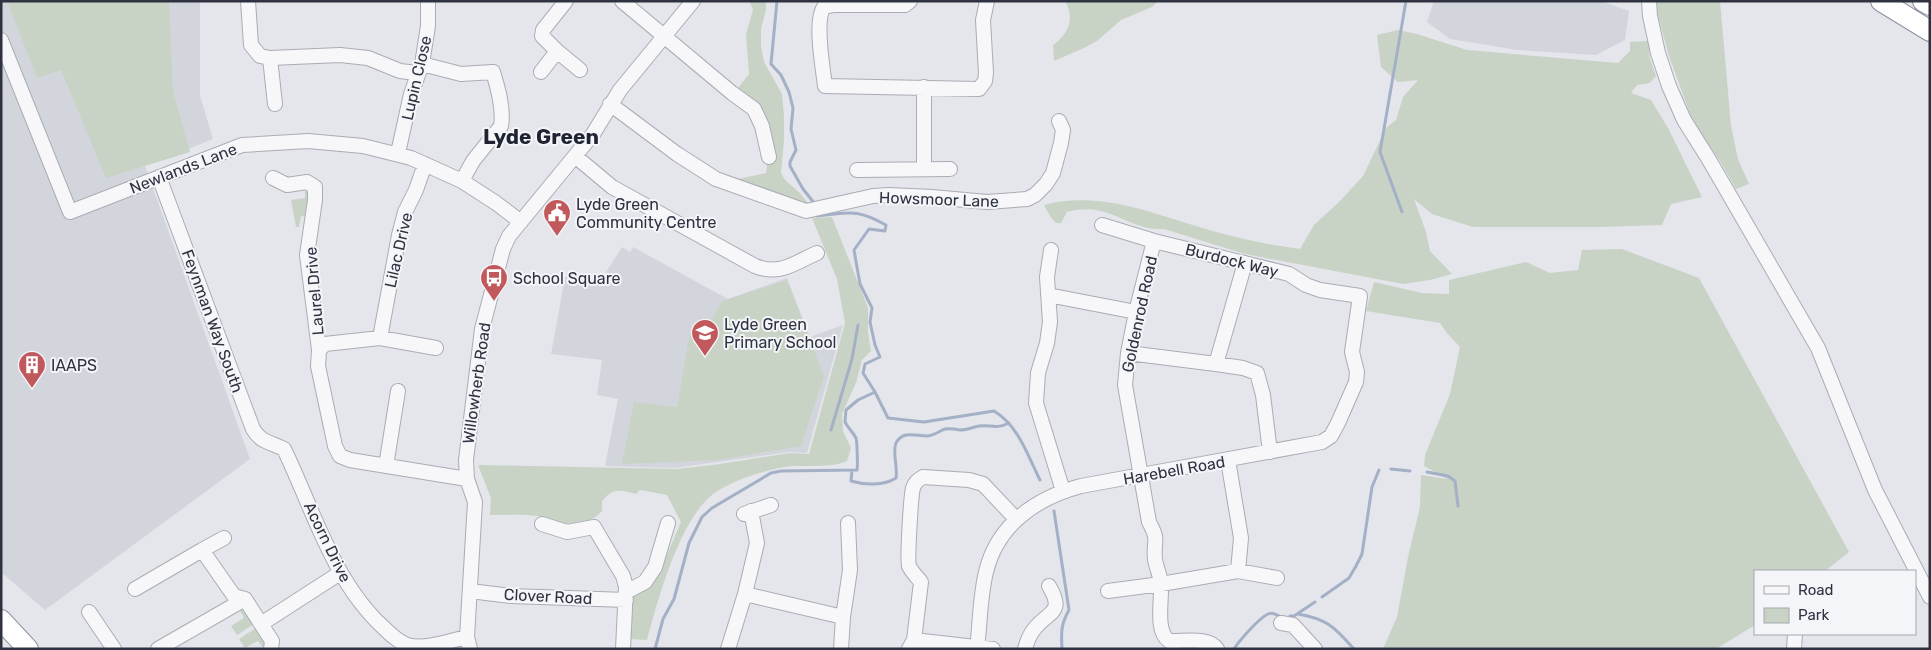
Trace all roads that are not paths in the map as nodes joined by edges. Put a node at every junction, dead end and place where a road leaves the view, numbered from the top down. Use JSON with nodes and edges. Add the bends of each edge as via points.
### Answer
{"nodes":[{"id":1,"x":248,"y":1,"type":"edge"},
{"id":2,"x":428,"y":1,"type":"edge"},
{"id":3,"x":566,"y":1,"type":"edge"},
{"id":4,"x":622,"y":1,"type":"edge"},
{"id":5,"x":693,"y":1,"type":"edge"},
{"id":6,"x":910,"y":1,"type":"edge"},
{"id":7,"x":987,"y":1,"type":"edge"},
{"id":8,"x":1649,"y":1,"type":"edge"},
{"id":9,"x":1880,"y":1,"type":"edge"},
{"id":10,"x":1923,"y":1,"type":"edge"},
{"id":11,"x":1930,"y":6,"type":"edge"},
{"id":12,"x":1930,"y":31,"type":"edge"},
{"id":13,"x":664,"y":36,"type":"junction"},
{"id":14,"x":1,"y":40,"type":"edge"},
{"id":15,"x":557,"y":51,"type":"junction"},
{"id":16,"x":270,"y":58,"type":"junction"},
{"id":17,"x":419,"y":68,"type":"junction"},
{"id":18,"x":580,"y":70,"type":"dead end"},
{"id":19,"x":541,"y":72,"type":"dead end"},
{"id":20,"x":924,"y":87,"type":"junction"},
{"id":21,"x":275,"y":104,"type":"dead end"},
{"id":22,"x":610,"y":104,"type":"junction"},
{"id":23,"x":1059,"y":121,"type":"dead end"},
{"id":24,"x":398,"y":153,"type":"junction"},
{"id":25,"x":575,"y":156,"type":"junction"},
{"id":26,"x":769,"y":156,"type":"dead end"},
{"id":27,"x":426,"y":164,"type":"junction"},
{"id":28,"x":924,"y":169,"type":"junction"},
{"id":29,"x":950,"y":169,"type":"dead end"},
{"id":30,"x":857,"y":170,"type":"dead end"},
{"id":31,"x":160,"y":177,"type":"junction"},
{"id":32,"x":272,"y":178,"type":"dead end"},
{"id":33,"x":462,"y":181,"type":"junction"},
{"id":34,"x":520,"y":222,"type":"junction"},
{"id":35,"x":1102,"y":225,"type":"dead end"},
{"id":36,"x":1154,"y":241,"type":"junction"},
{"id":37,"x":1051,"y":250,"type":"dead end"},
{"id":38,"x":817,"y":253,"type":"dead end"},
{"id":39,"x":1245,"y":263,"type":"junction"},
{"id":40,"x":1048,"y":295,"type":"junction"},
{"id":41,"x":1360,"y":296,"type":"joint"},
{"id":42,"x":1136,"y":312,"type":"junction"},
{"id":43,"x":380,"y":338,"type":"junction"},
{"id":44,"x":436,"y":348,"type":"dead end"},
{"id":45,"x":319,"y":350,"type":"junction"},
{"id":46,"x":1128,"y":353,"type":"junction"},
{"id":47,"x":1216,"y":364,"type":"junction"},
{"id":48,"x":398,"y":391,"type":"dead end"},
{"id":49,"x":284,"y":449,"type":"joint"},
{"id":50,"x":1270,"y":452,"type":"junction"},
{"id":51,"x":1228,"y":460,"type":"junction"},
{"id":52,"x":386,"y":466,"type":"junction"},
{"id":53,"x":1142,"y":476,"type":"junction"},
{"id":54,"x":467,"y":479,"type":"junction"},
{"id":55,"x":1063,"y":491,"type":"junction"},
{"id":56,"x":771,"y":505,"type":"dead end"},
{"id":57,"x":1016,"y":519,"type":"junction"},
{"id":58,"x":668,"y":523,"type":"dead end"},
{"id":59,"x":848,"y":523,"type":"dead end"},
{"id":60,"x":542,"y":524,"type":"dead end"},
{"id":61,"x":224,"y":538,"type":"dead end"},
{"id":62,"x":202,"y":550,"type":"junction"},
{"id":63,"x":1238,"y":571,"type":"junction"},
{"id":64,"x":340,"y":573,"type":"junction"},
{"id":65,"x":1276,"y":578,"type":"dead end"},
{"id":66,"x":1161,"y":584,"type":"junction"},
{"id":67,"x":1049,"y":586,"type":"dead end"},
{"id":68,"x":135,"y":589,"type":"dead end"},
{"id":69,"x":470,"y":591,"type":"junction"},
{"id":70,"x":1108,"y":591,"type":"dead end"},
{"id":71,"x":745,"y":594,"type":"junction"},
{"id":72,"x":626,"y":596,"type":"junction"},
{"id":73,"x":1930,"y":597,"type":"edge"},
{"id":74,"x":245,"y":599,"type":"junction"},
{"id":75,"x":89,"y":612,"type":"dead end"},
{"id":76,"x":843,"y":617,"type":"junction"},
{"id":77,"x":1,"y":620,"type":"edge"},
{"id":78,"x":1281,"y":623,"type":"dead end"},
{"id":79,"x":261,"y":624,"type":"junction"},
{"id":80,"x":1794,"y":635,"type":"edge"},
{"id":81,"x":469,"y":643,"type":"edge"},
{"id":82,"x":912,"y":644,"type":"edge"},
{"id":83,"x":977,"y":648,"type":"edge"},
{"id":84,"x":28,"y":649,"type":"edge"},
{"id":85,"x":114,"y":649,"type":"edge"},
{"id":86,"x":158,"y":649,"type":"edge"},
{"id":87,"x":271,"y":649,"type":"edge"},
{"id":88,"x":624,"y":649,"type":"edge"},
{"id":89,"x":728,"y":649,"type":"edge"},
{"id":90,"x":841,"y":649,"type":"edge"},
{"id":91,"x":993,"y":649,"type":"edge"},
{"id":92,"x":1025,"y":649,"type":"edge"},
{"id":93,"x":1218,"y":649,"type":"edge"},
{"id":94,"x":1315,"y":649,"type":"edge"},
{"id":95,"x":1794,"y":649,"type":"edge"}],
"edges":[{"from":1,"to":16,"type":"street","via":[[250,45],[260,56]]},
{"from":2,"to":17,"type":"street","name":"Lupin Close","via":[[428,26]]},
{"from":3,"to":15,"type":"street","via":[[543,30],[542,36]]},
{"from":4,"to":13,"type":"street"},
{"from":5,"to":13,"type":"street","name":"Willowherb Road"},
{"from":6,"to":20,"type":"street","via":[[905,5],[824,7],[820,14],[820,30],[825,86]]},
{"from":7,"to":20,"type":"street","via":[[983,20],[985,81],[978,89]]},
{"from":8,"to":73,"type":"street","via":[[1658,53],[1684,120],[1818,348],[1875,490]]},
{"from":9,"to":12,"type":"highway"},
{"from":10,"to":11,"type":"highway"},
{"from":13,"to":22,"type":"street","name":"Willowherb Road"},
{"from":13,"to":26,"type":"street","via":[[754,109]]},
{"from":14,"to":31,"type":"street","name":"Newlands Lane","via":[[73,211]]},
{"from":15,"to":18,"type":"street"},
{"from":15,"to":19,"type":"street"},
{"from":16,"to":17,"type":"street","via":[[340,55],[368,58],[400,71]]},
{"from":16,"to":21,"type":"street"},
{"from":17,"to":24,"type":"street","name":"Lupin Close"},
{"from":17,"to":33,"type":"street","via":[[461,74],[492,72],[501,126]]},
{"from":20,"to":28,"type":"street"},
{"from":22,"to":23,"type":"street","name":"Howsmoor Lane","via":[[716,179],[798,210],[816,210],[889,195],[987,202],[1027,198],[1035,195],[1053,173],[1063,130]]},
{"from":22,"to":25,"type":"street","name":"Willowherb Road","via":[[593,134]]},
{"from":24,"to":27,"type":"street","name":"Newlands Lane"},
{"from":24,"to":31,"type":"street","name":"Newlands Lane","via":[[330,142],[254,143]]},
{"from":25,"to":34,"type":"street","name":"Willowherb Road"},
{"from":25,"to":38,"type":"street","via":[[612,187],[755,266],[780,270]]},
{"from":27,"to":33,"type":"street","name":"Newlands Lane"},
{"from":27,"to":43,"type":"street","name":"Lilac Drive","via":[[398,234]]},
{"from":28,"to":29,"type":"street"},
{"from":28,"to":30,"type":"street"},
{"from":31,"to":49,"type":"street","name":"Feynman Way South","via":[[253,429],[266,443]]},
{"from":32,"to":45,"type":"street","name":"Laurel Drive","via":[[288,185],[307,182],[315,187],[307,255]]},
{"from":33,"to":34,"type":"street","name":"Newlands Lane"},
{"from":34,"to":54,"type":"street","name":"Willowherb Road","via":[[503,249],[482,329],[468,429]]},
{"from":35,"to":36,"type":"street","name":"Burdock Way"},
{"from":36,"to":39,"type":"street","name":"Burdock Way"},
{"from":36,"to":42,"type":"street","name":"Goldenrod Road"},
{"from":37,"to":40,"type":"street"},
{"from":39,"to":41,"type":"street","name":"Burdock Way","via":[[1289,274],[1320,290]]},
{"from":39,"to":47,"type":"street"},
{"from":40,"to":42,"type":"street"},
{"from":40,"to":55,"type":"street","via":[[1050,322],[1038,373],[1036,403]]},
{"from":41,"to":50,"type":"street","name":"Harebell Road","via":[[1352,352],[1358,372],[1356,382],[1331,436],[1322,442]]},
{"from":42,"to":46,"type":"street","name":"Goldenrod Road"},
{"from":43,"to":44,"type":"street"},
{"from":43,"to":45,"type":"street","via":[[325,344]]},
{"from":45,"to":52,"type":"street","via":[[318,366],[340,456]]},
{"from":46,"to":47,"type":"street"},
{"from":46,"to":53,"type":"street","name":"Goldenrod Road","via":[[1125,385]]},
{"from":47,"to":50,"type":"street","via":[[1257,373]]},
{"from":48,"to":52,"type":"street"},
{"from":49,"to":64,"type":"street","name":"Acorn Drive"},
{"from":50,"to":51,"type":"street","name":"Harebell Road"},
{"from":51,"to":53,"type":"street","name":"Harebell Road"},
{"from":51,"to":63,"type":"street","via":[[1241,538]]},
{"from":52,"to":54,"type":"street"},
{"from":53,"to":55,"type":"street","name":"Harebell Road"},
{"from":53,"to":66,"type":"street","name":"Goldenrod Road","via":[[1149,522],[1156,534],[1155,560]]},
{"from":54,"to":69,"type":"street","name":"Willowherb Road","via":[[475,502]]},
{"from":55,"to":57,"type":"street","name":"Harebell Road","via":[[1043,500]]},
{"from":56,"to":71,"type":"street","via":[[747,512],[757,543]]},
{"from":57,"to":82,"type":"street","via":[[983,484],[924,477],[917,480],[911,506],[909,566],[920,582]]},
{"from":57,"to":83,"type":"street","name":"Harebell Road","via":[[993,550],[986,573]]},
{"from":58,"to":72,"type":"street","via":[[655,567],[645,582]]},
{"from":59,"to":76,"type":"street","via":[[850,570]]},
{"from":60,"to":72,"type":"street","via":[[567,532],[598,521],[623,576]]},
{"from":61,"to":62,"type":"street"},
{"from":62,"to":68,"type":"street"},
{"from":62,"to":74,"type":"street","via":[[234,596]]},
{"from":63,"to":65,"type":"street"},
{"from":63,"to":66,"type":"street"},
{"from":64,"to":79,"type":"street"},
{"from":64,"to":81,"type":"street","name":"Acorn Drive","via":[[358,600],[396,639],[417,647]]},
{"from":66,"to":70,"type":"street"},
{"from":66,"to":93,"type":"street","name":"Goldenrod Road","via":[[1160,614],[1164,638],[1181,642],[1207,641]]},
{"from":67,"to":92,"type":"street","via":[[1056,601],[1053,612],[1036,626]]},
{"from":69,"to":72,"type":"street","name":"Clover Road","via":[[511,596]]},
{"from":69,"to":81,"type":"street","name":"Willowherb Road"},
{"from":71,"to":76,"type":"street"},
{"from":71,"to":89,"type":"street"},
{"from":72,"to":88,"type":"street"},
{"from":74,"to":79,"type":"street"},
{"from":74,"to":86,"type":"street"},
{"from":75,"to":85,"type":"street"},
{"from":76,"to":90,"type":"street"},
{"from":77,"to":84,"type":"highway"},
{"from":78,"to":94,"type":"street","via":[[1293,625]]},
{"from":79,"to":87,"type":"street","via":[[272,641]]},
{"from":80,"to":95,"type":"street"},
{"from":82,"to":83,"type":"street"},
{"from":83,"to":91,"type":"street"}]}
